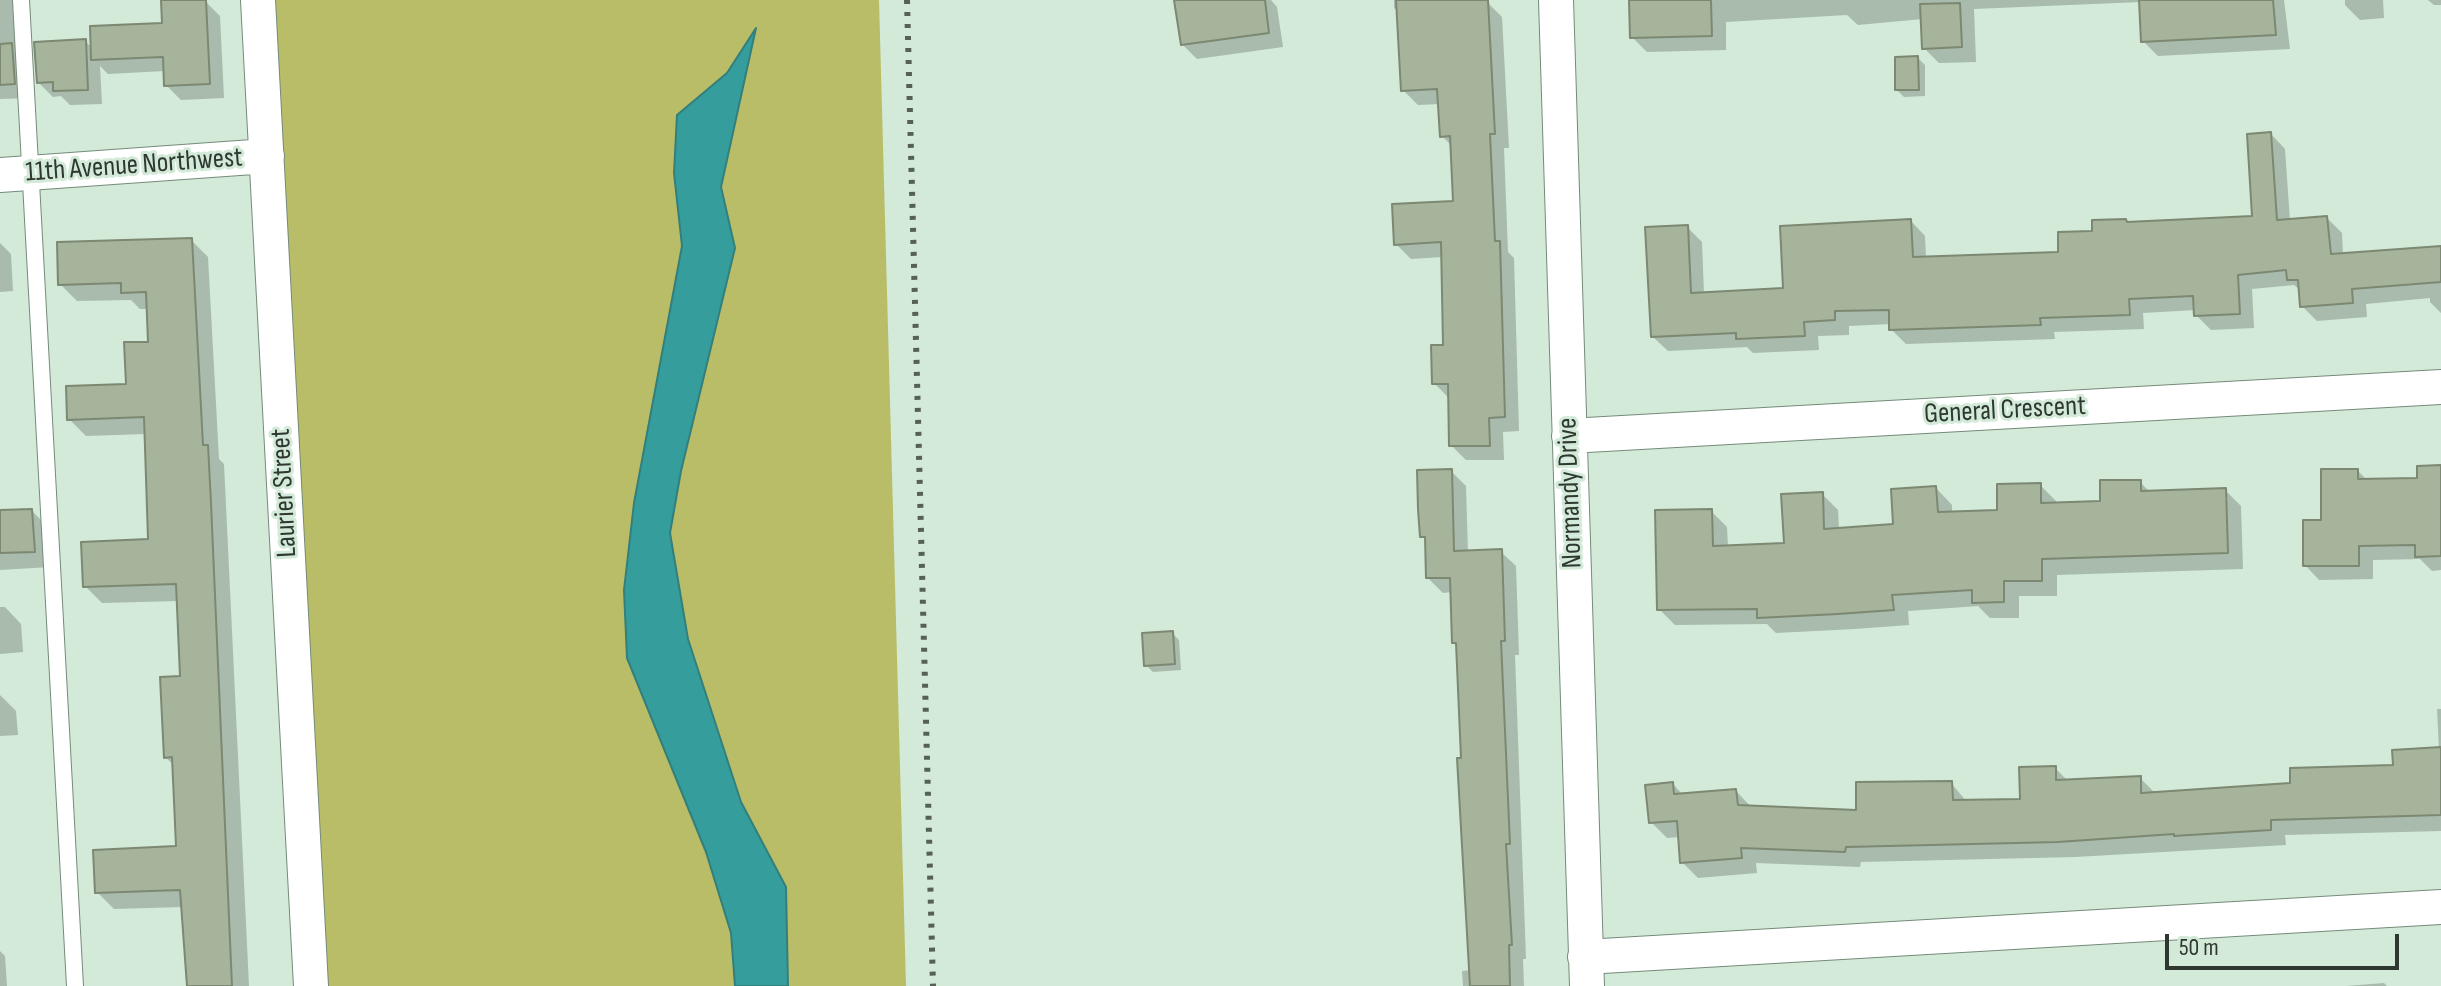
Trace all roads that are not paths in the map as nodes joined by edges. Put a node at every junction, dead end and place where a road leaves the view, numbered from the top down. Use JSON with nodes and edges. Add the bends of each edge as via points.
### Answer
{"nodes":[{"id":1,"x":21,"y":0,"type":"edge"},
{"id":2,"x":258,"y":0,"type":"edge"},
{"id":3,"x":1556,"y":0,"type":"edge"},
{"id":4,"x":267,"y":156,"type":"junction"},
{"id":5,"x":15,"y":175,"type":"edge"},
{"id":6,"x":2441,"y":387,"type":"edge"},
{"id":7,"x":1569,"y":436,"type":"junction"},
{"id":8,"x":2441,"y":907,"type":"edge"},
{"id":9,"x":1586,"y":972,"type":"edge"},
{"id":10,"x":75,"y":986,"type":"edge"},
{"id":11,"x":311,"y":986,"type":"edge"}],
"edges":[{"from":1,"to":5,"type":"lane"},
{"from":2,"to":4,"type":"street","name":"Laurier Street"},
{"from":3,"to":7,"type":"street","name":"Normandy Drive"},
{"from":4,"to":5,"type":"street","name":"11th Avenue Northwest"},
{"from":4,"to":11,"type":"street","name":"Laurier Street"},
{"from":5,"to":10,"type":"lane"},
{"from":6,"to":7,"type":"street","name":"General Crescent"},
{"from":7,"to":9,"type":"street","name":"Normandy Drive"},
{"from":8,"to":9,"type":"street"}]}
